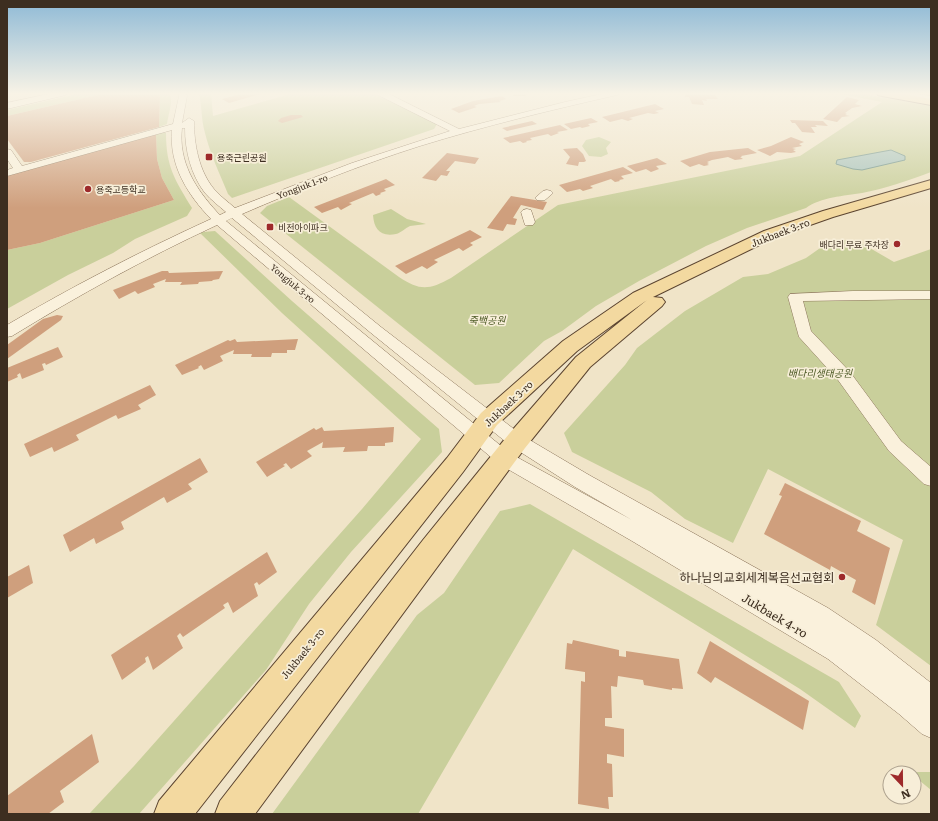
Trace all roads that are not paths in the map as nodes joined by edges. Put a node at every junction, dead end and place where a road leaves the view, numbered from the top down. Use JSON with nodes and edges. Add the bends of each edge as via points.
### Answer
{"nodes":[{"id":1,"x":158,"y":131,"type":"edge"},
{"id":2,"x":177,"y":131,"type":"edge"},
{"id":3,"x":189,"y":131,"type":"edge"},
{"id":4,"x":452,"y":131,"type":"edge"},
{"id":5,"x":7,"y":152,"type":"edge"},
{"id":6,"x":20,"y":170,"type":"junction"},
{"id":7,"x":7,"y":173,"type":"edge"},
{"id":8,"x":931,"y":184,"type":"edge"},
{"id":9,"x":931,"y":194,"type":"edge"},
{"id":10,"x":231,"y":211,"type":"junction"},
{"id":11,"x":215,"y":217,"type":"junction"},
{"id":12,"x":931,"y":295,"type":"edge"},
{"id":13,"x":7,"y":322,"type":"edge"},
{"id":14,"x":7,"y":332,"type":"edge"},
{"id":15,"x":482,"y":427,"type":"junction"},
{"id":16,"x":511,"y":450,"type":"junction"},
{"id":17,"x":931,"y":478,"type":"edge"},
{"id":18,"x":931,"y":699,"type":"edge"},
{"id":19,"x":931,"y":725,"type":"edge"},
{"id":20,"x":172,"y":814,"type":"edge"},
{"id":21,"x":233,"y":814,"type":"edge"}],
"edges":[{"from":1,"to":6,"type":"street"},
{"from":2,"to":11,"type":"street","name":"Yongjuk 3-ro","via":[[177,150],[190,187]]},
{"from":3,"to":10,"type":"street","via":[[196,165],[209,190]]},
{"from":4,"to":10,"type":"street","name":"Yongjuk 1-ro"},
{"from":5,"to":6,"type":"street"},
{"from":6,"to":7,"type":"street"},
{"from":8,"to":15,"type":"main road","name":"Jukbaek 3-ro","via":[[770,234],[639,297],[570,346]]},
{"from":9,"to":16,"type":"main road","name":"Jukbaek 3-ro","via":[[837,221],[778,242],[715,270],[652,304],[583,362]]},
{"from":10,"to":11,"type":"street","name":"Yongjuk 1-ro"},
{"from":10,"to":15,"type":"street","via":[[376,330]]},
{"from":11,"to":13,"type":"street","via":[[129,252]]},
{"from":11,"to":14,"type":"street","name":"Yongjuk 1-ro","via":[[102,276]]},
{"from":11,"to":15,"type":"street","name":"Yongjuk 3-ro"},
{"from":12,"to":17,"type":"street","via":[[795,297],[804,333],[844,376],[895,446]]},
{"from":15,"to":16,"type":"street"},
{"from":15,"to":20,"type":"main road","name":"Jukbaek 3-ro","via":[[450,471]]},
{"from":16,"to":18,"type":"street","name":"Jukbaek 4-ro","via":[[582,481],[820,616],[868,648]]},
{"from":16,"to":19,"type":"street","name":"Jukbaek 4-ro","via":[[639,534],[836,651]]},
{"from":16,"to":21,"type":"main road","name":"Jukbaek 3-ro"}]}
